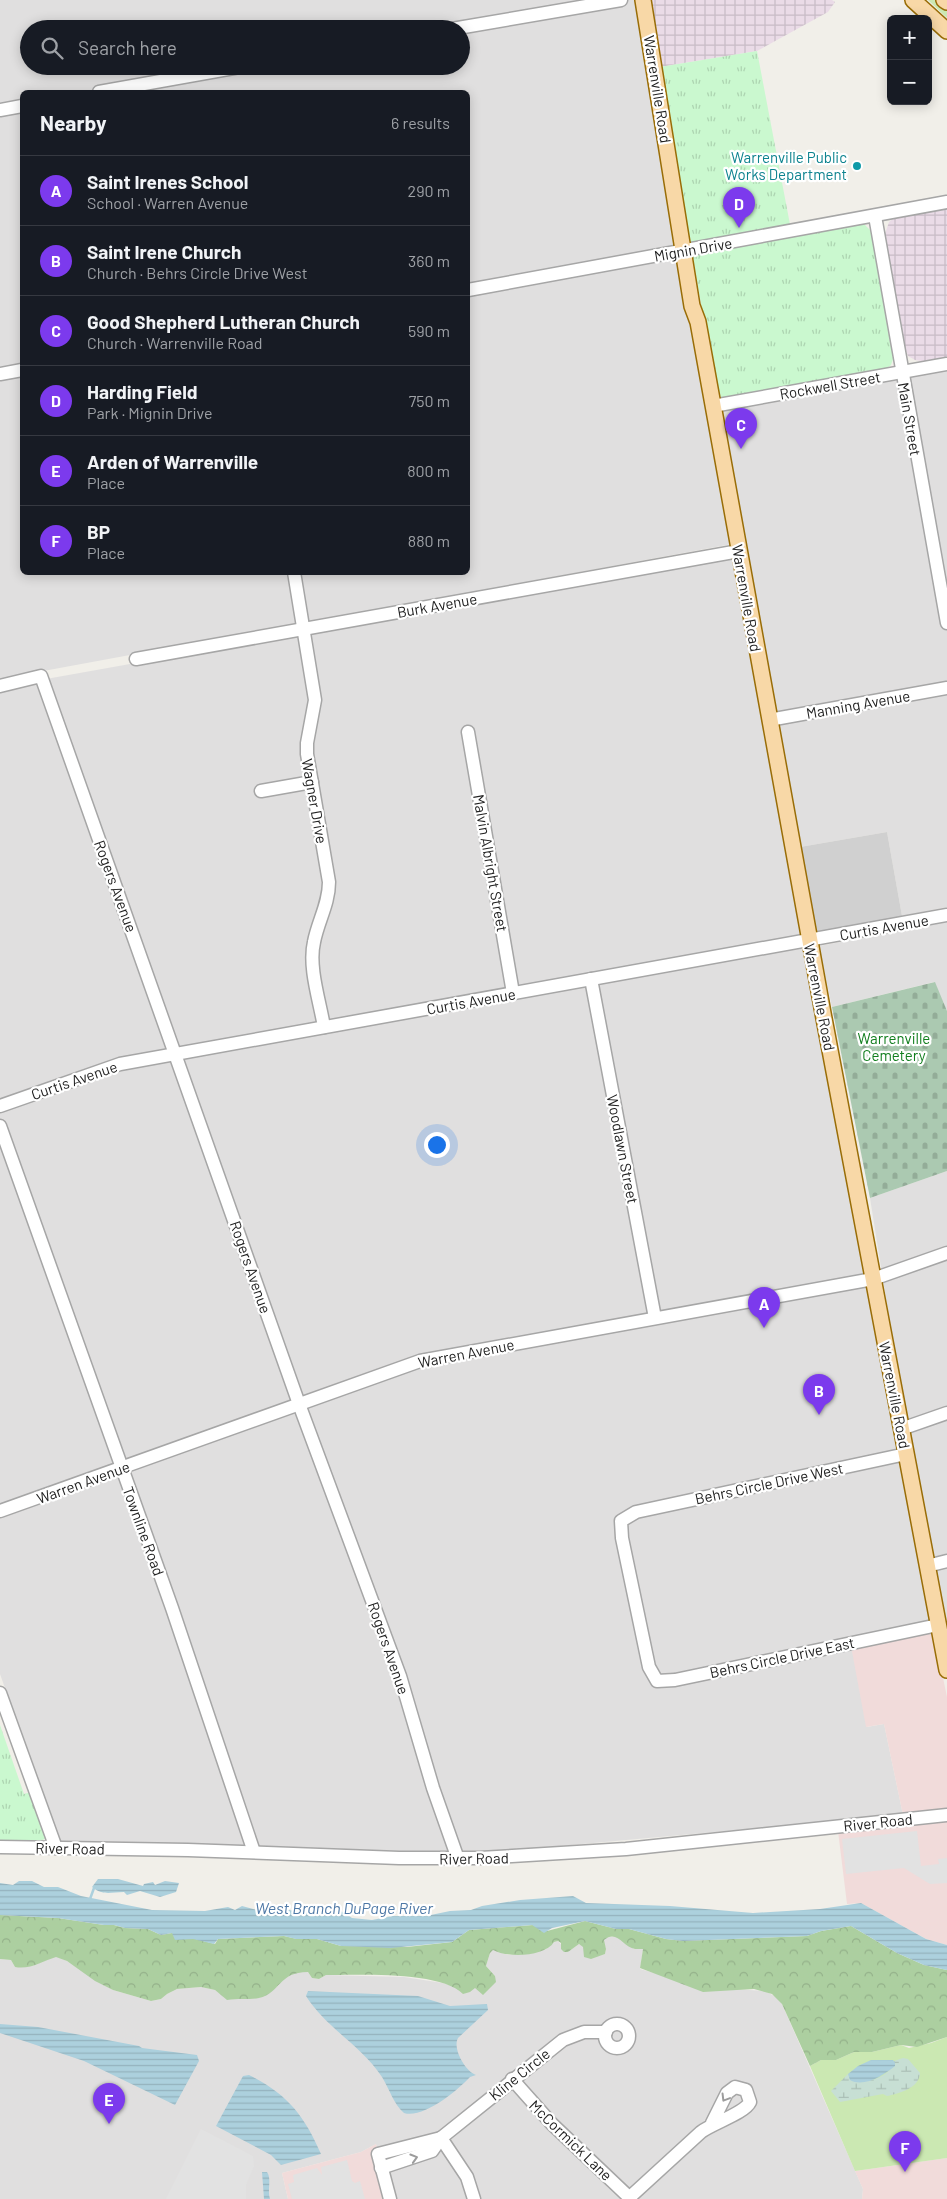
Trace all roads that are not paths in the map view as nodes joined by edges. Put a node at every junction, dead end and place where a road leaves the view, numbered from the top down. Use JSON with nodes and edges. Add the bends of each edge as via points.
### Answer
{"nodes":[{"id":1,"x":621,"y":0,"type":"edge"},
{"id":2,"x":643,"y":0,"type":"edge"},
{"id":3,"x":913,"y":0,"type":"edge"},
{"id":4,"x":470,"y":26,"type":"edge"},
{"id":5,"x":947,"y":31,"type":"edge"},
{"id":6,"x":195,"y":75,"type":"edge"},
{"id":7,"x":111,"y":90,"type":"edge"},
{"id":8,"x":20,"y":106,"type":"edge"},
{"id":9,"x":0,"y":110,"type":"edge"},
{"id":10,"x":947,"y":202,"type":"edge"},
{"id":11,"x":875,"y":216,"type":"junction"},
{"id":12,"x":686,"y":250,"type":"junction"},
{"id":13,"x":470,"y":290,"type":"edge"},
{"id":14,"x":947,"y":364,"type":"edge"},
{"id":15,"x":20,"y":370,"type":"edge"},
{"id":16,"x":902,"y":372,"type":"junction"},
{"id":17,"x":0,"y":374,"type":"edge"},
{"id":18,"x":713,"y":406,"type":"junction"},
{"id":19,"x":739,"y":551,"type":"junction"},
{"id":20,"x":294,"y":575,"type":"edge"},
{"id":21,"x":947,"y":622,"type":"edge"},
{"id":22,"x":303,"y":629,"type":"junction"},
{"id":23,"x":136,"y":659,"type":"dead end"},
{"id":24,"x":0,"y":686,"type":"edge"},
{"id":25,"x":947,"y":688,"type":"edge"},
{"id":26,"x":769,"y":720,"type":"junction"},
{"id":27,"x":468,"y":732,"type":"dead end"},
{"id":28,"x":312,"y":782,"type":"junction"},
{"id":29,"x":261,"y":791,"type":"dead end"},
{"id":30,"x":947,"y":915,"type":"edge"},
{"id":31,"x":809,"y":940,"type":"junction"},
{"id":32,"x":591,"y":979,"type":"junction"},
{"id":33,"x":514,"y":993,"type":"junction"},
{"id":34,"x":324,"y":1027,"type":"junction"},
{"id":35,"x":176,"y":1054,"type":"junction"},
{"id":36,"x":0,"y":1106,"type":"edge"},
{"id":37,"x":0,"y":1126,"type":"edge"},
{"id":38,"x":947,"y":1253,"type":"edge"},
{"id":39,"x":873,"y":1279,"type":"junction"},
{"id":40,"x":655,"y":1318,"type":"junction"},
{"id":41,"x":299,"y":1404,"type":"junction"},
{"id":42,"x":947,"y":1413,"type":"edge"},
{"id":43,"x":902,"y":1429,"type":"junction"},
{"id":44,"x":906,"y":1454,"type":"junction"},
{"id":45,"x":122,"y":1468,"type":"junction"},
{"id":46,"x":0,"y":1512,"type":"edge"},
{"id":47,"x":947,"y":1561,"type":"edge"},
{"id":48,"x":927,"y":1566,"type":"junction"},
{"id":49,"x":938,"y":1625,"type":"junction"},
{"id":50,"x":646,"y":1651,"type":"joint"},
{"id":51,"x":947,"y":1670,"type":"edge"},
{"id":52,"x":0,"y":1693,"type":"edge"},
{"id":53,"x":947,"y":1815,"type":"edge"},
{"id":54,"x":0,"y":1847,"type":"edge"},
{"id":55,"x":56,"y":1848,"type":"junction"},
{"id":56,"x":254,"y":1852,"type":"junction"},
{"id":57,"x":458,"y":1859,"type":"junction"},
{"id":58,"x":606,"y":2032,"type":"dead end"},
{"id":59,"x":512,"y":2079,"type":"junction"},
{"id":60,"x":712,"y":2123,"type":"dead end"},
{"id":61,"x":441,"y":2138,"type":"junction"},
{"id":62,"x":381,"y":2168,"type":"junction"},
{"id":63,"x":631,"y":2198,"type":"edge"},
{"id":64,"x":390,"y":2199,"type":"edge"},
{"id":65,"x":474,"y":2199,"type":"edge"}],
"edges":[{"from":1,"to":4,"type":"street"},
{"from":2,"to":12,"type":"main road","name":"Warrenville Road"},
{"from":3,"to":5,"type":"main road"},
{"from":6,"to":7,"type":"street"},
{"from":8,"to":9,"type":"street"},
{"from":10,"to":11,"type":"street","name":"Mignin Drive"},
{"from":11,"to":12,"type":"street","name":"Mignin Drive"},
{"from":11,"to":16,"type":"street","name":"Main Street"},
{"from":12,"to":13,"type":"street","name":"Mignin Drive"},
{"from":12,"to":18,"type":"main road","name":"Warrenville Road"},
{"from":14,"to":16,"type":"street","name":"Rockwell Street"},
{"from":15,"to":17,"type":"street"},
{"from":16,"to":18,"type":"street","name":"Rockwell Street"},
{"from":16,"to":21,"type":"street","name":"Main Street"},
{"from":18,"to":19,"type":"main road","name":"Warrenville Road"},
{"from":19,"to":22,"type":"street","name":"Burk Avenue"},
{"from":19,"to":26,"type":"main road","name":"Warrenville Road"},
{"from":20,"to":22,"type":"street","name":"Wagner Drive"},
{"from":22,"to":23,"type":"street","name":"Burk Avenue"},
{"from":22,"to":28,"type":"street","name":"Wagner Drive","via":[[315,700],[307,743]]},
{"from":24,"to":35,"type":"street","name":"Rogers Avenue","via":[[41,676]]},
{"from":25,"to":26,"type":"street","name":"Manning Avenue"},
{"from":26,"to":31,"type":"main road","name":"Warrenville Road"},
{"from":27,"to":33,"type":"street","name":"Malvin Albright Street"},
{"from":28,"to":29,"type":"street"},
{"from":28,"to":34,"type":"street","name":"Wagner Drive","via":[[329,882],[328,900],[312,955]]},
{"from":30,"to":31,"type":"street","name":"Curtis Avenue"},
{"from":31,"to":32,"type":"street","name":"Curtis Avenue"},
{"from":31,"to":39,"type":"main road","name":"Warrenville Road"},
{"from":32,"to":33,"type":"street","name":"Curtis Avenue"},
{"from":32,"to":40,"type":"street","name":"Woodlawn Street"},
{"from":33,"to":34,"type":"street","name":"Curtis Avenue"},
{"from":34,"to":35,"type":"street","name":"Curtis Avenue"},
{"from":35,"to":36,"type":"street","name":"Curtis Avenue","via":[[120,1064]]},
{"from":35,"to":41,"type":"street","name":"Rogers Avenue"},
{"from":37,"to":45,"type":"street","name":"Townline Road"},
{"from":38,"to":39,"type":"street","name":"Warren Avenue"},
{"from":39,"to":40,"type":"street","name":"Warren Avenue"},
{"from":39,"to":43,"type":"main road","name":"Warrenville Road"},
{"from":40,"to":41,"type":"street","name":"Warren Avenue","via":[[420,1361]]},
{"from":41,"to":45,"type":"street","name":"Warren Avenue"},
{"from":41,"to":57,"type":"street","name":"Rogers Avenue","via":[[400,1676]]},
{"from":42,"to":43,"type":"street"},
{"from":43,"to":44,"type":"main road","name":"Warrenville Road"},
{"from":44,"to":48,"type":"main road","name":"Warrenville Road"},
{"from":44,"to":50,"type":"street","name":"Behrs Circle Drive West","via":[[632,1513],[621,1521]]},
{"from":45,"to":46,"type":"street","name":"Warren Avenue"},
{"from":45,"to":56,"type":"street","name":"Townline Road"},
{"from":47,"to":48,"type":"street"},
{"from":48,"to":49,"type":"main road","name":"Warrenville Road"},
{"from":49,"to":50,"type":"street","name":"Behrs Circle Drive East","via":[[675,1680],[656,1681],[649,1668]]},
{"from":49,"to":51,"type":"main road","name":"Warrenville Road"},
{"from":52,"to":55,"type":"street"},
{"from":53,"to":57,"type":"street","name":"River Road","via":[[626,1849]]},
{"from":54,"to":55,"type":"street","name":"River Road"},
{"from":55,"to":56,"type":"street","name":"River Road"},
{"from":56,"to":57,"type":"street","name":"River Road"},
{"from":58,"to":59,"type":"street","name":"Kline Circle","via":[[570,2036]]},
{"from":59,"to":61,"type":"street","name":"Kline Circle"},
{"from":59,"to":63,"type":"street","name":"McCormick Lane","via":[[552,2124]]},
{"from":60,"to":63,"type":"street"},
{"from":62,"to":61,"type":"street","name":"Kline Circle","one_way":true,"via":[[432,2151]]},
{"from":61,"to":62,"type":"street","name":"Kline Circle","via":[[378,2154]]},
{"from":61,"to":65,"type":"street","via":[[467,2177]]},
{"from":62,"to":64,"type":"street"}]}
